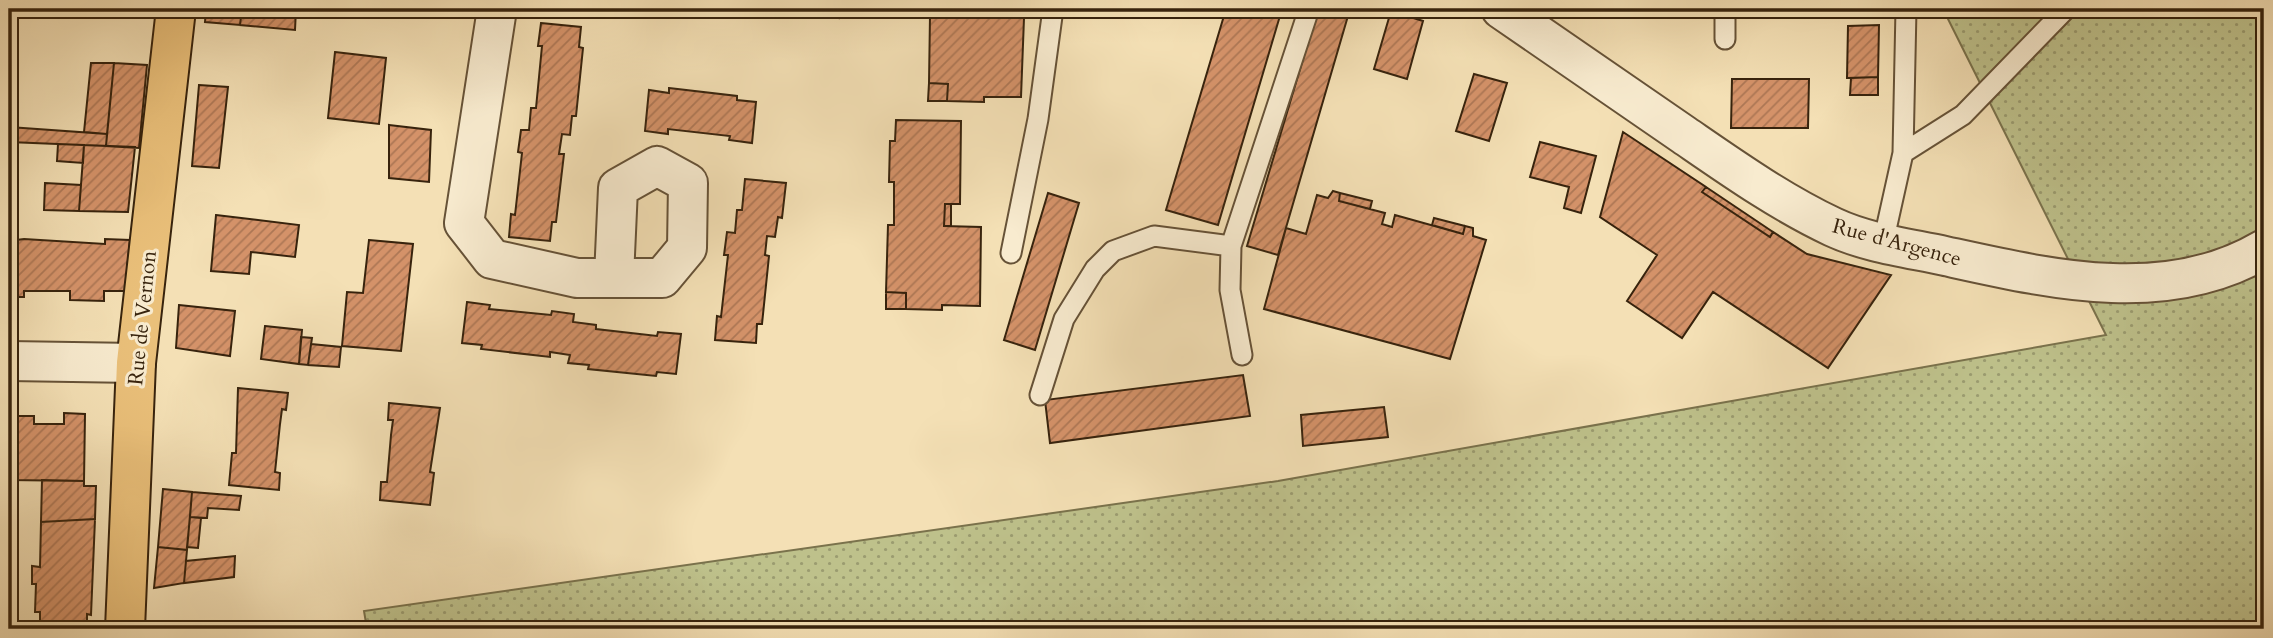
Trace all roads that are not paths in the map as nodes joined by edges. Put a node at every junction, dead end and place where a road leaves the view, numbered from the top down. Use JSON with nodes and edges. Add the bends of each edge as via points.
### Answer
{"nodes":[{"id":1,"x":176,"y":9,"type":"edge"},
{"id":2,"x":497,"y":9,"type":"edge"},
{"id":3,"x":1053,"y":9,"type":"edge"},
{"id":4,"x":1309,"y":9,"type":"edge"},
{"id":5,"x":1501,"y":9,"type":"edge"},
{"id":6,"x":1725,"y":9,"type":"edge"},
{"id":7,"x":1906,"y":9,"type":"edge"},
{"id":8,"x":2066,"y":9,"type":"edge"},
{"id":9,"x":1725,"y":39,"type":"dead end"},
{"id":10,"x":1903,"y":153,"type":"junction"},
{"id":11,"x":1883,"y":243,"type":"junction"},
{"id":12,"x":1231,"y":246,"type":"junction"},
{"id":13,"x":2264,"y":248,"type":"edge"},
{"id":14,"x":1011,"y":253,"type":"dead end"},
{"id":15,"x":614,"y":278,"type":"dead end"},
{"id":16,"x":1242,"y":355,"type":"dead end"},
{"id":17,"x":9,"y":361,"type":"edge"},
{"id":18,"x":136,"y":363,"type":"junction"},
{"id":19,"x":1040,"y":396,"type":"dead end"},
{"id":20,"x":125,"y":629,"type":"edge"}],
"edges":[{"from":1,"to":18,"type":"main road","name":"Rue de Vernon"},
{"from":2,"to":15,"type":"street","via":[[464,223],[492,260],[577,278]]},
{"from":3,"to":14,"type":"lane","via":[[1038,120]]},
{"from":4,"to":12,"type":"lane"},
{"from":5,"to":11,"type":"street","name":"Rue d'Argence","via":[[1766,191],[1834,228]]},
{"from":6,"to":9,"type":"lane"},
{"from":7,"to":10,"type":"lane"},
{"from":8,"to":10,"type":"lane","via":[[1963,115]]},
{"from":10,"to":11,"type":"lane"},
{"from":11,"to":13,"type":"street","name":"Rue d'Argence","via":[[2052,280],[2147,284],[2199,277]]},
{"from":12,"to":16,"type":"lane","via":[[1230,290]]},
{"from":12,"to":19,"type":"lane","via":[[1154,236],[1113,251],[1064,319]]},
{"from":17,"to":18,"type":"street"},
{"from":18,"to":20,"type":"main road","name":"Rue de Vernon"}]}
